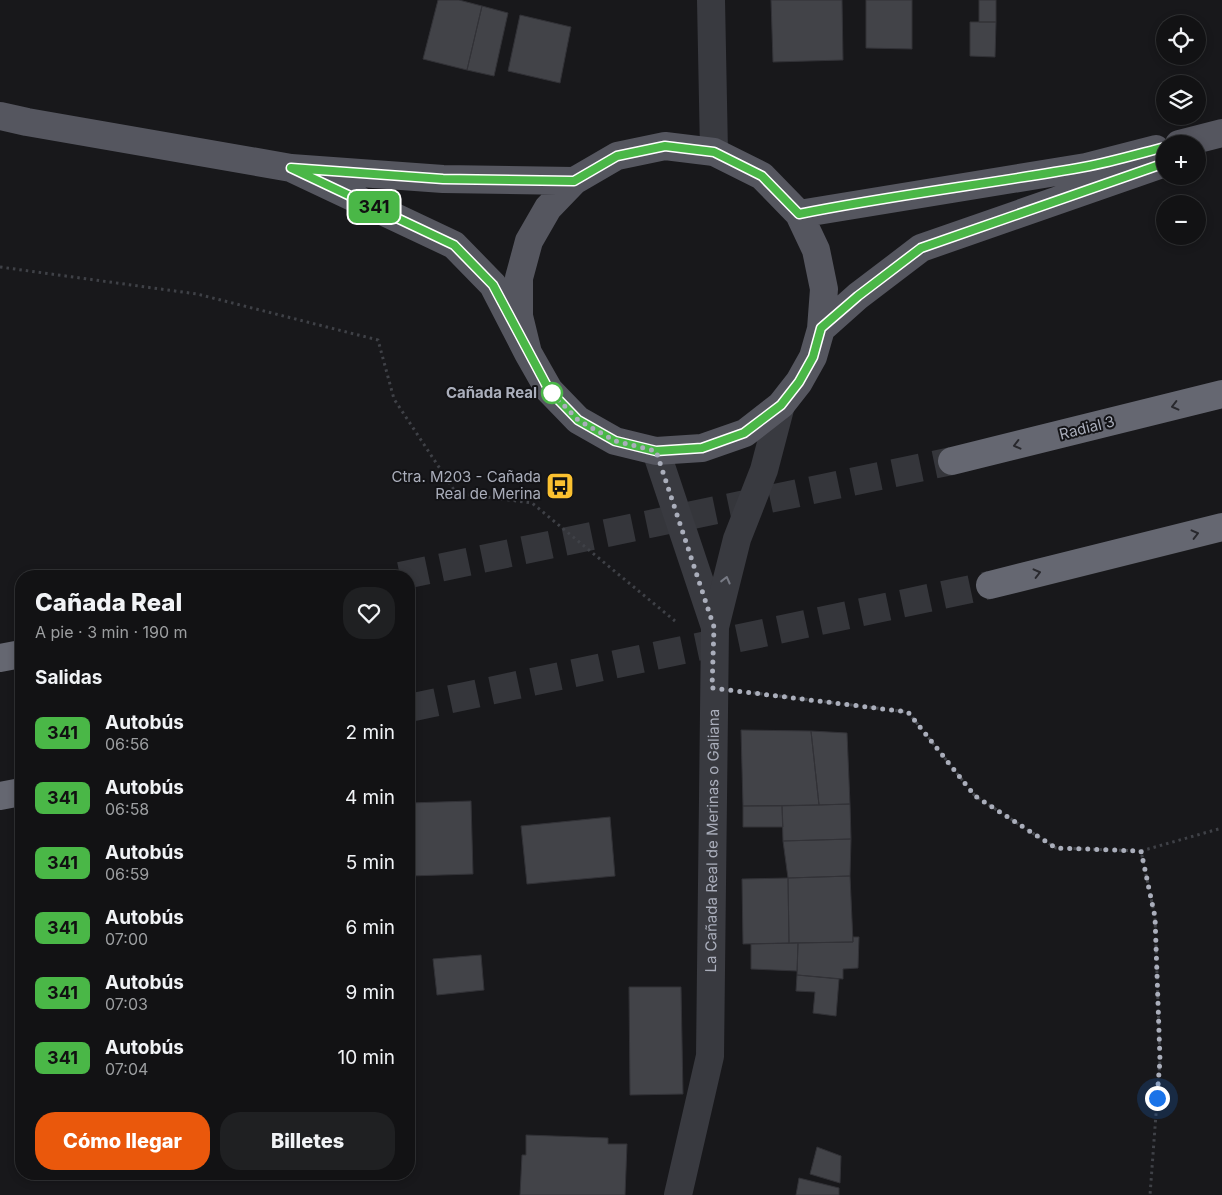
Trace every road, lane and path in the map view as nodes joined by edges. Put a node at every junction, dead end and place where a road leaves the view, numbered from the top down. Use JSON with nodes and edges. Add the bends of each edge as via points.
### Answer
{"nodes":[{"id":1,"x":711,"y":0,"type":"edge"},
{"id":2,"x":0,"y":116,"type":"edge"},
{"id":3,"x":1222,"y":133,"type":"edge"},
{"id":4,"x":1206,"y":137,"type":"edge"},
{"id":5,"x":1222,"y":142,"type":"edge"},
{"id":6,"x":1206,"y":148,"type":"edge"},
{"id":7,"x":1156,"y":149,"type":"edge"},
{"id":8,"x":714,"y":152,"type":"junction"},
{"id":9,"x":1156,"y":165,"type":"edge"},
{"id":10,"x":291,"y":168,"type":"junction"},
{"id":11,"x":574,"y":181,"type":"junction"},
{"id":12,"x":799,"y":214,"type":"junction"},
{"id":13,"x":0,"y":267,"type":"edge"},
{"id":14,"x":821,"y":328,"type":"junction"},
{"id":15,"x":528,"y":353,"type":"junction"},
{"id":16,"x":1222,"y":394,"type":"edge"},
{"id":17,"x":781,"y":405,"type":"junction"},
{"id":18,"x":656,"y":451,"type":"junction"},
{"id":19,"x":952,"y":461,"type":"tunnel mouth"},
{"id":20,"x":1222,"y":527,"type":"edge"},
{"id":21,"x":990,"y":585,"type":"tunnel mouth"},
{"id":22,"x":714,"y":640,"type":"junction"},
{"id":23,"x":15,"y":653,"type":"edge"},
{"id":24,"x":0,"y":654,"type":"edge"},
{"id":25,"x":15,"y":654,"type":"edge"},
{"id":26,"x":0,"y":658,"type":"edge"},
{"id":27,"x":712,"y":688,"type":"junction"},
{"id":28,"x":15,"y":793,"type":"edge"},
{"id":29,"x":0,"y":796,"type":"edge"},
{"id":30,"x":1222,"y":828,"type":"edge"},
{"id":31,"x":1141,"y":851,"type":"junction"},
{"id":32,"x":678,"y":1195,"type":"edge"},
{"id":33,"x":1150,"y":1195,"type":"edge"}],
"edges":[{"from":1,"to":8,"type":"street"},
{"from":2,"to":10,"type":"main road"},
{"from":3,"to":4,"type":"main road"},
{"from":5,"to":6,"type":"main road"},
{"from":7,"to":12,"type":"main road","via":[[1086,167]]},
{"from":8,"to":11,"type":"main road","via":[[665,146],[617,156]]},
{"from":8,"to":12,"type":"main road","via":[[762,176]]},
{"from":9,"to":14,"type":"main road","via":[[921,248]]},
{"from":10,"to":11,"type":"main road","via":[[443,179]]},
{"from":10,"to":15,"type":"main road","via":[[454,245],[493,285]]},
{"from":11,"to":15,"type":"main road","via":[[548,208],[529,242],[519,278],[519,316]]},
{"from":12,"to":14,"type":"main road","via":[[816,250],[824,289]]},
{"from":13,"to":22,"type":"path","via":[[196,294],[378,340],[394,399],[456,493],[532,503]]},
{"from":14,"to":17,"type":"main road","via":[[813,357]]},
{"from":15,"to":18,"type":"main road","via":[[549,390],[578,420],[615,441]]},
{"from":16,"to":19,"type":"highway","name":"Radial 3","one_way":true},
{"from":17,"to":18,"type":"main road","via":[[744,433],[702,448]]},
{"from":22,"to":17,"type":"street","name":"La Cañada Real de Merinas o Galiana","one_way":true,"via":[[737,539],[764,470]]},
{"from":18,"to":22,"type":"street","name":"La Cañada Real de Merinas o Galiana"},
{"from":21,"to":20,"type":"highway","one_way":true},
{"from":22,"to":27,"type":"street","name":"La Cañada Real de Merinas o Galiana"},
{"from":23,"to":24,"type":"highway"},
{"from":25,"to":26,"type":"highway"},
{"from":27,"to":31,"type":"path","via":[[908,712],[975,796],[1056,848]]},
{"from":27,"to":32,"type":"street","name":"La Cañada Real de Merinas o Galiana","via":[[710,1056]]},
{"from":28,"to":29,"type":"highway"},
{"from":30,"to":31,"type":"path"},
{"from":31,"to":33,"type":"path","via":[[1155,917],[1159,1050]]}]}
